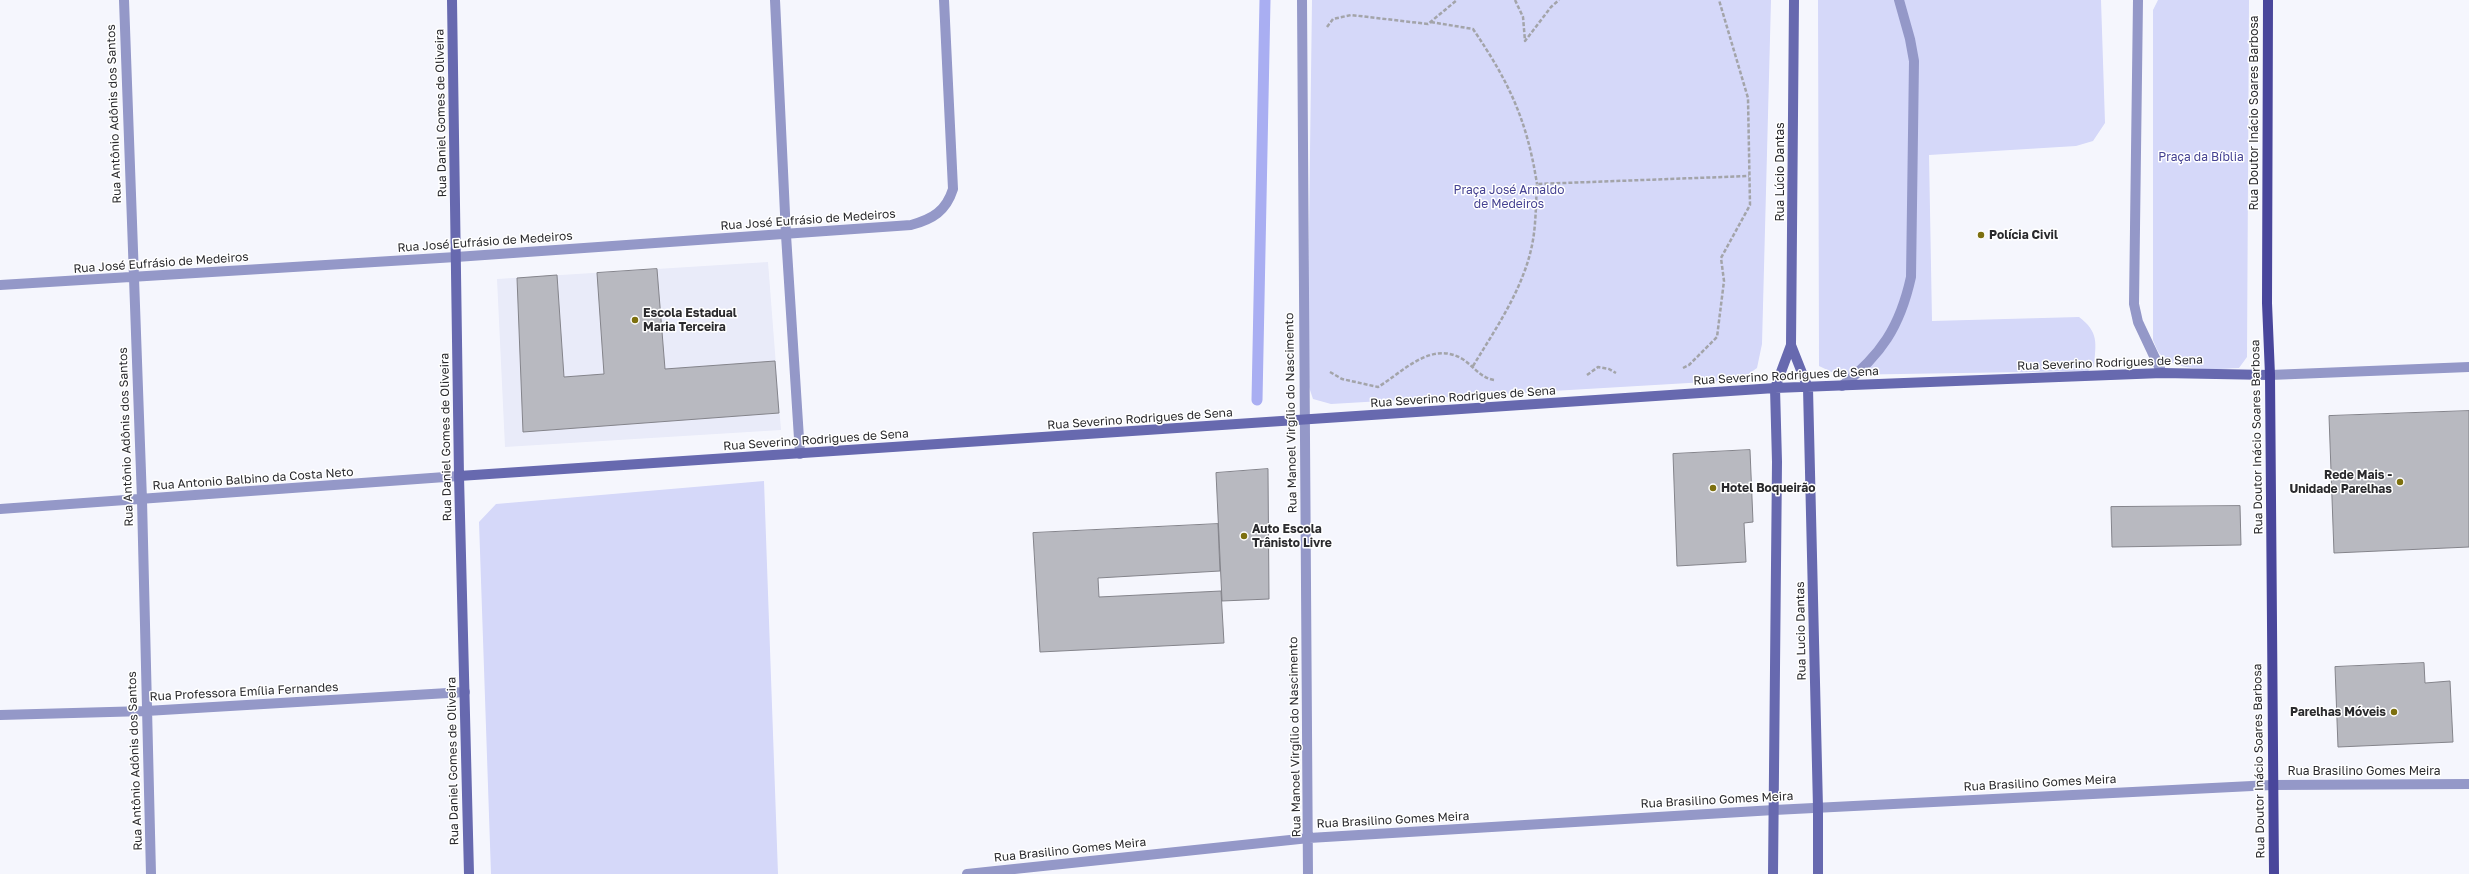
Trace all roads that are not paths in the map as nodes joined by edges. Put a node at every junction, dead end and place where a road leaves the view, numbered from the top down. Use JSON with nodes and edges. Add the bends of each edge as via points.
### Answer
{"nodes":[{"id":1,"x":124,"y":0,"type":"edge"},
{"id":2,"x":452,"y":0,"type":"edge"},
{"id":3,"x":775,"y":0,"type":"edge"},
{"id":4,"x":944,"y":0,"type":"edge"},
{"id":5,"x":1302,"y":0,"type":"edge"},
{"id":6,"x":1794,"y":0,"type":"edge"},
{"id":7,"x":1899,"y":0,"type":"edge"},
{"id":8,"x":2138,"y":0,"type":"edge"},
{"id":9,"x":2268,"y":0,"type":"edge"},
{"id":10,"x":786,"y":235,"type":"junction"},
{"id":11,"x":456,"y":257,"type":"junction"},
{"id":12,"x":132,"y":278,"type":"junction"},
{"id":13,"x":0,"y":285,"type":"edge"},
{"id":14,"x":1792,"y":345,"type":"junction"},
{"id":15,"x":2469,"y":367,"type":"edge"},
{"id":16,"x":2162,"y":373,"type":"junction"},
{"id":17,"x":2270,"y":374,"type":"junction"},
{"id":18,"x":1842,"y":386,"type":"junction"},
{"id":19,"x":1775,"y":388,"type":"junction"},
{"id":20,"x":1808,"y":388,"type":"junction"},
{"id":21,"x":1304,"y":421,"type":"junction"},
{"id":22,"x":800,"y":454,"type":"junction"},
{"id":23,"x":460,"y":476,"type":"junction"},
{"id":24,"x":142,"y":500,"type":"junction"},
{"id":25,"x":0,"y":509,"type":"edge"},
{"id":26,"x":465,"y":692,"type":"junction"},
{"id":27,"x":146,"y":711,"type":"junction"},
{"id":28,"x":0,"y":716,"type":"edge"},
{"id":29,"x":2469,"y":784,"type":"edge"},
{"id":30,"x":2272,"y":785,"type":"junction"},
{"id":31,"x":1818,"y":808,"type":"junction"},
{"id":32,"x":1774,"y":810,"type":"junction"},
{"id":33,"x":1310,"y":838,"type":"junction"},
{"id":34,"x":151,"y":874,"type":"edge"},
{"id":35,"x":469,"y":874,"type":"edge"},
{"id":36,"x":967,"y":874,"type":"edge"},
{"id":37,"x":1308,"y":874,"type":"edge"},
{"id":38,"x":1773,"y":874,"type":"edge"},
{"id":39,"x":1818,"y":874,"type":"edge"},
{"id":40,"x":2274,"y":874,"type":"edge"}],
"edges":[{"from":1,"to":12,"type":"street","name":"Rua Antônio Adônis dos Santos"},
{"from":2,"to":11,"type":"street","name":"Rua Daniel Gomes de Oliveira"},
{"from":3,"to":10,"type":"street"},
{"from":4,"to":10,"type":"street","name":"Rua José Eufrásio de Medeiros","via":[[953,189],[949,202],[940,213],[927,221],[911,225]]},
{"from":5,"to":21,"type":"street","name":"Rua Manoel Virgílio do Nascimento"},
{"from":6,"to":14,"type":"street","name":"Rua Lúcio Dantas"},
{"from":7,"to":18,"type":"street","via":[[1909,32],[1914,61],[1911,277],[1905,302],[1882,348],[1866,367]]},
{"from":8,"to":16,"type":"street","via":[[2134,304],[2138,322]]},
{"from":9,"to":17,"type":"main road","name":"Rua Doutor Inácio Soares Barbosa","via":[[2267,303]]},
{"from":10,"to":11,"type":"street","name":"Rua José Eufrásio de Medeiros"},
{"from":10,"to":22,"type":"street"},
{"from":11,"to":12,"type":"street","name":"Rua José Eufrásio de Medeiros"},
{"from":11,"to":23,"type":"street","name":"Rua Daniel Gomes de Oliveira"},
{"from":12,"to":13,"type":"street","name":"Rua José Eufrásio de Medeiros"},
{"from":12,"to":24,"type":"street","name":"Rua Antônio Adônis dos Santos"},
{"from":14,"to":19,"type":"street","name":"Rua Lúcio Dantas"},
{"from":14,"to":20,"type":"street","name":"Rua Lúcio Dantas"},
{"from":15,"to":17,"type":"street","name":"Rua Severino Rodrigues de Sena"},
{"from":16,"to":17,"type":"street","name":"Rua Severino Rodrigues de Sena"},
{"from":16,"to":18,"type":"street","name":"Rua Severino Rodrigues de Sena"},
{"from":17,"to":30,"type":"main road","name":"Rua Doutor Inácio Soares Barbosa"},
{"from":18,"to":20,"type":"street","name":"Rua Severino Rodrigues de Sena"},
{"from":19,"to":20,"type":"street","name":"Rua Severino Rodrigues de Sena"},
{"from":19,"to":21,"type":"street","name":"Rua Severino Rodrigues de Sena"},
{"from":19,"to":32,"type":"street","name":"Rua Lucio Dantas","via":[[1777,462]]},
{"from":20,"to":31,"type":"street","name":"Rua Lucio Dantas"},
{"from":21,"to":22,"type":"street","name":"Rua Severino Rodrigues de Sena"},
{"from":21,"to":33,"type":"street","name":"Rua Manoel Virgílio do Nascimento"},
{"from":22,"to":23,"type":"street","name":"Rua Severino Rodrigues de Sena"},
{"from":23,"to":24,"type":"street","name":"Rua Antonio Balbino da Costa Neto"},
{"from":23,"to":26,"type":"street","name":"Rua Daniel Gomes de Oliveira"},
{"from":24,"to":25,"type":"street","name":"Rua Antonio Balbino da Costa Neto"},
{"from":24,"to":27,"type":"street","name":"Rua Antônio Adônis dos Santos"},
{"from":26,"to":27,"type":"street","name":"Rua Professora Emília Fernandes"},
{"from":26,"to":35,"type":"street","name":"Rua Daniel Gomes de Oliveira"},
{"from":27,"to":28,"type":"street","name":"Rua Professora Emília Fernandes"},
{"from":27,"to":34,"type":"street","name":"Rua Antônio Adônis dos Santos"},
{"from":29,"to":30,"type":"street","name":"Rua Brasilino Gomes Meira"},
{"from":30,"to":31,"type":"street","name":"Rua Brasilino Gomes Meira"},
{"from":30,"to":40,"type":"main road","name":"Rua Doutor Inácio Soares Barbosa"},
{"from":31,"to":32,"type":"street","name":"Rua Brasilino Gomes Meira"},
{"from":31,"to":39,"type":"street","name":"Rua Lucio Dantas"},
{"from":32,"to":33,"type":"street","name":"Rua Brasilino Gomes Meira"},
{"from":32,"to":38,"type":"street","name":"Rua Lucio Dantas"},
{"from":33,"to":36,"type":"street","name":"Rua Brasilino Gomes Meira"},
{"from":33,"to":37,"type":"street","name":"Rua Manoel Virgílio do Nascimento"}]}
